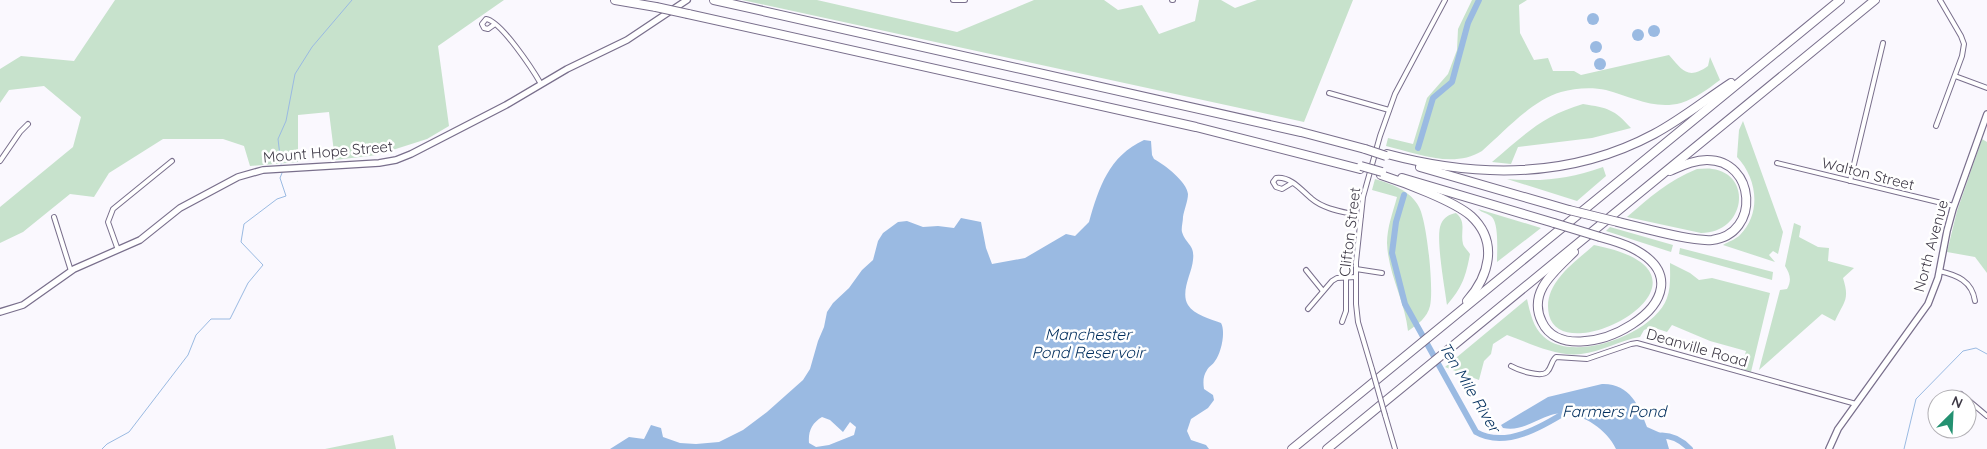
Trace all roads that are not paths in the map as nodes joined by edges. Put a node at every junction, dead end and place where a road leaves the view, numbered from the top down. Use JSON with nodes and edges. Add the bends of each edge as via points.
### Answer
{"nodes":[{"id":1,"x":615,"y":0,"type":"edge"},
{"id":2,"x":687,"y":0,"type":"edge"},
{"id":3,"x":714,"y":0,"type":"edge"},
{"id":4,"x":953,"y":0,"type":"edge"},
{"id":5,"x":965,"y":0,"type":"edge"},
{"id":6,"x":1445,"y":0,"type":"edge"},
{"id":7,"x":1840,"y":0,"type":"edge"},
{"id":8,"x":1875,"y":0,"type":"edge"},
{"id":9,"x":1940,"y":0,"type":"edge"},
{"id":10,"x":495,"y":24,"type":"dead end"},
{"id":11,"x":1883,"y":43,"type":"dead end"},
{"id":12,"x":1752,"y":72,"type":"junction"},
{"id":13,"x":1955,"y":76,"type":"junction"},
{"id":14,"x":541,"y":84,"type":"junction"},
{"id":15,"x":1987,"y":88,"type":"edge"},
{"id":16,"x":1329,"y":93,"type":"dead end"},
{"id":17,"x":1389,"y":110,"type":"junction"},
{"id":18,"x":1987,"y":114,"type":"edge"},
{"id":19,"x":28,"y":124,"type":"dead end"},
{"id":20,"x":1936,"y":126,"type":"dead end"},
{"id":21,"x":1386,"y":155,"type":"junction"},
{"id":22,"x":0,"y":161,"type":"edge"},
{"id":23,"x":172,"y":161,"type":"dead end"},
{"id":24,"x":1777,"y":163,"type":"dead end"},
{"id":25,"x":1381,"y":173,"type":"junction"},
{"id":26,"x":1659,"y":177,"type":"junction"},
{"id":27,"x":1850,"y":181,"type":"junction"},
{"id":28,"x":1292,"y":182,"type":"dead end"},
{"id":29,"x":1954,"y":206,"type":"junction"},
{"id":30,"x":1361,"y":216,"type":"junction"},
{"id":31,"x":54,"y":217,"type":"dead end"},
{"id":32,"x":1588,"y":235,"type":"junction"},
{"id":33,"x":118,"y":250,"type":"junction"},
{"id":34,"x":1356,"y":268,"type":"junction"},
{"id":35,"x":1306,"y":270,"type":"dead end"},
{"id":36,"x":71,"y":271,"type":"junction"},
{"id":37,"x":1939,"y":271,"type":"junction"},
{"id":38,"x":1382,"y":273,"type":"dead end"},
{"id":39,"x":1356,"y":277,"type":"junction"},
{"id":40,"x":1346,"y":278,"type":"junction"},
{"id":41,"x":1323,"y":291,"type":"junction"},
{"id":42,"x":1974,"y":301,"type":"dead end"},
{"id":43,"x":1308,"y":309,"type":"dead end"},
{"id":44,"x":0,"y":312,"type":"edge"},
{"id":45,"x":1450,"y":319,"type":"junction"},
{"id":46,"x":1342,"y":322,"type":"dead end"},
{"id":47,"x":1511,"y":366,"type":"dead end"},
{"id":48,"x":1856,"y":404,"type":"junction"},
{"id":49,"x":1977,"y":407,"type":"edge"},
{"id":50,"x":1987,"y":416,"type":"edge"},
{"id":51,"x":1292,"y":449,"type":"edge"},
{"id":52,"x":1327,"y":449,"type":"edge"},
{"id":53,"x":1395,"y":449,"type":"edge"},
{"id":54,"x":1829,"y":449,"type":"edge"}],
"edges":[{"from":1,"to":25,"type":"highway","bridge":true,"via":[[1196,127]]},
{"from":2,"to":14,"type":"street","name":"Mount Hope Street","via":[[627,40]]},
{"from":3,"to":21,"type":"highway","bridge":true,"via":[[1301,132]]},
{"from":4,"to":5,"type":"street"},
{"from":6,"to":17,"type":"street","name":"Clifton Street","via":[[1405,73]]},
{"from":7,"to":12,"type":"highway"},
{"from":8,"to":26,"type":"highway"},
{"from":9,"to":13,"type":"street","via":[[1964,44]]},
{"from":10,"to":14,"type":"street","via":[[524,55]]},
{"from":11,"to":27,"type":"street"},
{"from":12,"to":21,"type":"highway","via":[[1653,135],[1569,165],[1526,171],[1481,171]]},
{"from":12,"to":45,"type":"highway"},
{"from":13,"to":15,"type":"street"},
{"from":13,"to":20,"type":"street"},
{"from":14,"to":33,"type":"street","name":"Mount Hope Street","via":[[506,106],[396,160],[263,170],[238,177],[199,196],[148,234]]},
{"from":16,"to":17,"type":"street"},
{"from":17,"to":30,"type":"street","name":"Clifton Street","via":[[1363,197]]},
{"from":18,"to":29,"type":"street","name":"North Avenue"},
{"from":19,"to":22,"type":"street"},
{"from":21,"to":26,"type":"highway","bridge":true,"via":[[1569,210],[1708,240],[1729,233],[1744,215],[1747,202],[1745,187],[1738,175],[1724,164],[1711,160],[1697,162]]},
{"from":23,"to":33,"type":"street","via":[[113,209],[108,222]]},
{"from":24,"to":27,"type":"street","name":"Walton Street"},
{"from":25,"to":32,"type":"highway","bridge":true,"via":[[1632,247],[1652,262],[1660,278],[1659,296],[1654,307],[1619,331],[1592,340],[1564,341],[1544,326],[1538,312],[1539,296],[1546,280]]},
{"from":25,"to":45,"type":"highway","via":[[1460,208],[1482,230],[1488,249],[1486,271],[1478,288]]},
{"from":26,"to":32,"type":"highway"},
{"from":27,"to":29,"type":"street","name":"Walton Street"},
{"from":28,"to":30,"type":"street","via":[[1321,204]]},
{"from":29,"to":37,"type":"street","name":"North Avenue"},
{"from":30,"to":34,"type":"street","name":"Clifton Street"},
{"from":31,"to":36,"type":"street"},
{"from":32,"to":52,"type":"highway"},
{"from":33,"to":36,"type":"street","name":"Mount Hope Street"},
{"from":34,"to":38,"type":"street"},
{"from":34,"to":39,"type":"street","name":"Clifton Street"},
{"from":35,"to":41,"type":"street"},
{"from":36,"to":44,"type":"street","name":"Mount Hope Street","via":[[23,305]]},
{"from":37,"to":42,"type":"street","via":[[1965,281]]},
{"from":37,"to":48,"type":"street","name":"North Avenue","via":[[1921,316]]},
{"from":39,"to":40,"type":"street"},
{"from":39,"to":53,"type":"street","name":"Clifton Street","bridge":true,"via":[[1358,322]]},
{"from":40,"to":41,"type":"street","via":[[1332,280]]},
{"from":40,"to":46,"type":"street","name":"Clifton Street","via":[[1346,311]]},
{"from":41,"to":43,"type":"street"},
{"from":45,"to":51,"type":"highway"},
{"from":47,"to":48,"type":"street","name":"Deanville Road","via":[[1544,374],[1556,358],[1587,359],[1636,343]]},
{"from":48,"to":54,"type":"street","name":"North Avenue","via":[[1838,429]]},
{"from":49,"to":50,"type":"street"}]}
